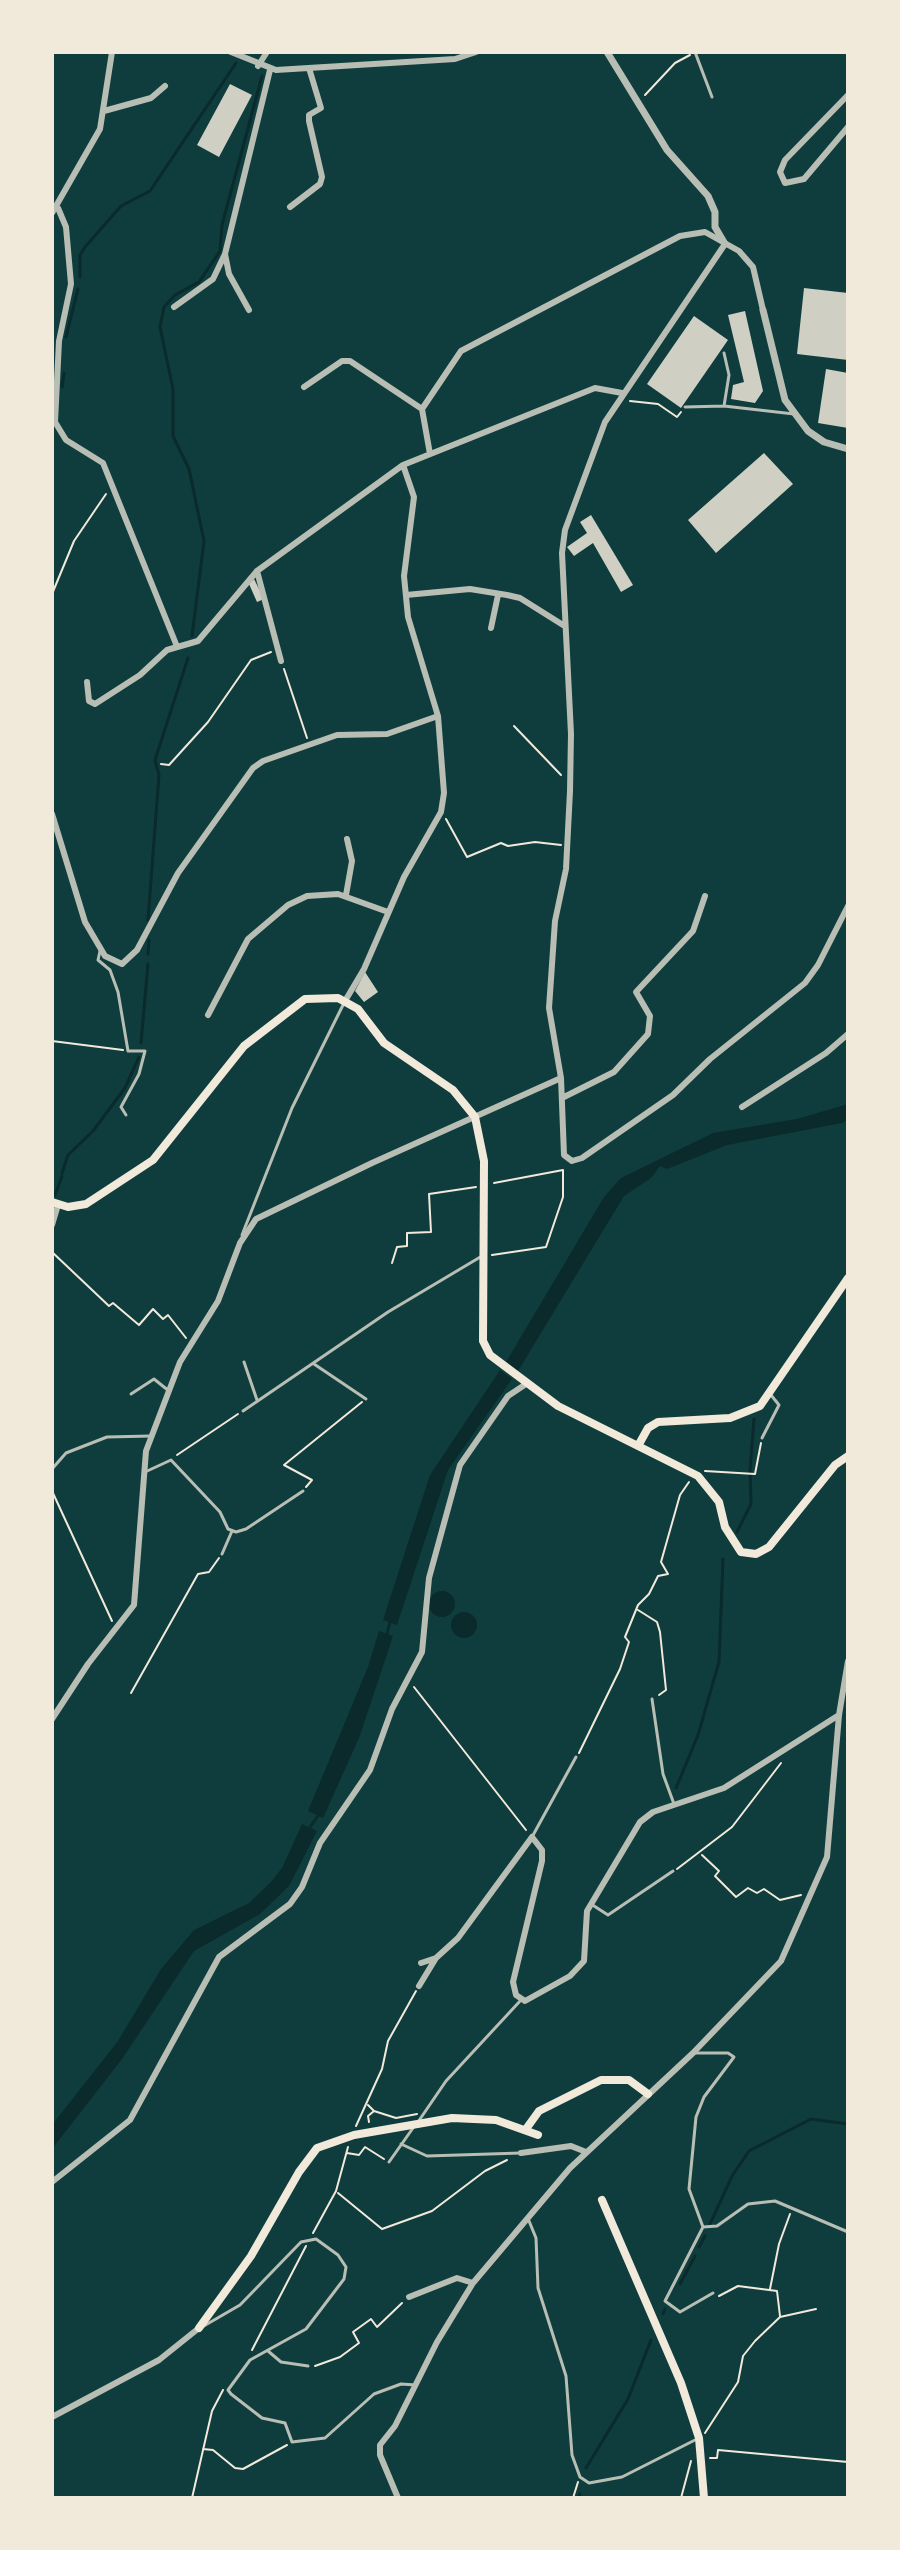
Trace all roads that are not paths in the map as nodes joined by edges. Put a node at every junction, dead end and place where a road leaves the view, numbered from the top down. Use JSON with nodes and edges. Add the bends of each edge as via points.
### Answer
{"nodes":[{"id":1,"x":112,"y":52,"type":"edge"},
{"id":2,"x":231,"y":52,"type":"edge"},
{"id":3,"x":267,"y":52,"type":"edge"},
{"id":4,"x":476,"y":52,"type":"edge"},
{"id":5,"x":607,"y":52,"type":"edge"},
{"id":6,"x":695,"y":52,"type":"edge"},
{"id":7,"x":258,"y":66,"type":"junction"},
{"id":8,"x":309,"y":68,"type":"junction"},
{"id":9,"x":270,"y":70,"type":"junction"},
{"id":10,"x":165,"y":86,"type":"dead end"},
{"id":11,"x":848,"y":95,"type":"edge"},
{"id":12,"x":712,"y":97,"type":"dead end"},
{"id":13,"x":104,"y":111,"type":"junction"},
{"id":14,"x":848,"y":127,"type":"edge"},
{"id":15,"x":290,"y":207,"type":"dead end"},
{"id":16,"x":55,"y":211,"type":"edge"},
{"id":17,"x":725,"y":244,"type":"junction"},
{"id":18,"x":225,"y":254,"type":"junction"},
{"id":19,"x":174,"y":307,"type":"dead end"},
{"id":20,"x":249,"y":310,"type":"dead end"},
{"id":21,"x":763,"y":310,"type":"joint"},
{"id":22,"x":724,"y":353,"type":"dead end"},
{"id":23,"x":304,"y":387,"type":"dead end"},
{"id":24,"x":622,"y":393,"type":"junction"},
{"id":25,"x":724,"y":406,"type":"junction"},
{"id":26,"x":685,"y":407,"type":"road end"},
{"id":27,"x":422,"y":409,"type":"junction"},
{"id":28,"x":794,"y":414,"type":"junction"},
{"id":29,"x":848,"y":449,"type":"edge"},
{"id":30,"x":430,"y":454,"type":"junction"},
{"id":31,"x":403,"y":465,"type":"junction"},
{"id":32,"x":257,"y":571,"type":"junction"},
{"id":33,"x":406,"y":595,"type":"junction"},
{"id":34,"x":498,"y":595,"type":"junction"},
{"id":35,"x":563,"y":625,"type":"junction"},
{"id":36,"x":491,"y":628,"type":"dead end"},
{"id":37,"x":176,"y":644,"type":"junction"},
{"id":38,"x":281,"y":661,"type":"road end"},
{"id":39,"x":87,"y":682,"type":"dead end"},
{"id":40,"x":438,"y":716,"type":"junction"},
{"id":41,"x":52,"y":814,"type":"edge"},
{"id":42,"x":347,"y":839,"type":"dead end"},
{"id":43,"x":346,"y":895,"type":"junction"},
{"id":44,"x":705,"y":896,"type":"dead end"},
{"id":45,"x":848,"y":906,"type":"edge"},
{"id":46,"x":388,"y":912,"type":"junction"},
{"id":47,"x":100,"y":951,"type":"junction"},
{"id":48,"x":345,"y":1001,"type":"junction"},
{"id":49,"x":208,"y":1015,"type":"dead end"},
{"id":50,"x":848,"y":1034,"type":"edge"},
{"id":51,"x":561,"y":1078,"type":"junction"},
{"id":52,"x":562,"y":1098,"type":"junction"},
{"id":53,"x":742,"y":1107,"type":"dead end"},
{"id":54,"x":126,"y":1115,"type":"dead end"},
{"id":55,"x":475,"y":1117,"type":"junction"},
{"id":56,"x":55,"y":1204,"type":"edge"},
{"id":57,"x":52,"y":1225,"type":"edge"},
{"id":58,"x":240,"y":1243,"type":"junction"},
{"id":59,"x":483,"y":1255,"type":"junction"},
{"id":60,"x":848,"y":1278,"type":"edge"},
{"id":61,"x":244,"y":1362,"type":"dead end"},
{"id":62,"x":314,"y":1364,"type":"junction"},
{"id":63,"x":526,"y":1384,"type":"junction"},
{"id":64,"x":169,"y":1391,"type":"junction"},
{"id":65,"x":131,"y":1394,"type":"dead end"},
{"id":66,"x":771,"y":1395,"type":"junction"},
{"id":67,"x":366,"y":1399,"type":"road end"},
{"id":68,"x":257,"y":1400,"type":"junction"},
{"id":69,"x":243,"y":1411,"type":"road end"},
{"id":70,"x":151,"y":1436,"type":"junction"},
{"id":71,"x":762,"y":1438,"type":"road end"},
{"id":72,"x":638,"y":1446,"type":"junction"},
{"id":73,"x":848,"y":1456,"type":"edge"},
{"id":74,"x":52,"y":1469,"type":"edge"},
{"id":75,"x":145,"y":1472,"type":"junction"},
{"id":76,"x":303,"y":1491,"type":"road end"},
{"id":77,"x":232,"y":1531,"type":"junction"},
{"id":78,"x":222,"y":1554,"type":"road end"},
{"id":79,"x":848,"y":1661,"type":"edge"},
{"id":80,"x":652,"y":1699,"type":"dead end"},
{"id":81,"x":55,"y":1709,"type":"edge"},
{"id":82,"x":839,"y":1715,"type":"junction"},
{"id":83,"x":52,"y":1719,"type":"edge"},
{"id":84,"x":576,"y":1757,"type":"road end"},
{"id":85,"x":674,"y":1805,"type":"junction"},
{"id":86,"x":532,"y":1837,"type":"junction"},
{"id":87,"x":673,"y":1871,"type":"road end"},
{"id":88,"x":591,"y":1904,"type":"junction"},
{"id":89,"x":436,"y":1958,"type":"junction"},
{"id":90,"x":421,"y":1963,"type":"dead end"},
{"id":91,"x":419,"y":1986,"type":"road end"},
{"id":92,"x":521,"y":2000,"type":"junction"},
{"id":93,"x":693,"y":2053,"type":"junction"},
{"id":94,"x":648,"y":2094,"type":"junction"},
{"id":95,"x":526,"y":2129,"type":"junction"},
{"id":96,"x":538,"y":2135,"type":"dead end"},
{"id":97,"x":401,"y":2144,"type":"junction"},
{"id":98,"x":586,"y":2152,"type":"junction"},
{"id":99,"x":520,"y":2153,"type":"joint"},
{"id":100,"x":387,"y":2161,"type":"road end"},
{"id":101,"x":52,"y":2182,"type":"edge"},
{"id":102,"x":602,"y":2200,"type":"dead end"},
{"id":103,"x":527,"y":2218,"type":"junction"},
{"id":104,"x":703,"y":2227,"type":"junction"},
{"id":105,"x":848,"y":2232,"type":"edge"},
{"id":106,"x":473,"y":2283,"type":"junction"},
{"id":107,"x":713,"y":2293,"type":"road end"},
{"id":108,"x":409,"y":2297,"type":"road end"},
{"id":109,"x":199,"y":2328,"type":"junction"},
{"id":110,"x":268,"y":2351,"type":"junction"},
{"id":111,"x":308,"y":2366,"type":"road end"},
{"id":112,"x":416,"y":2385,"type":"junction"},
{"id":113,"x":52,"y":2417,"type":"edge"},
{"id":114,"x":699,"y":2438,"type":"junction"},
{"id":115,"x":398,"y":2498,"type":"edge"},
{"id":116,"x":704,"y":2498,"type":"edge"}],
"edges":[{"from":1,"to":13,"type":"street"},
{"from":2,"to":7,"type":"street"},
{"from":3,"to":7,"type":"street"},
{"from":4,"to":8,"type":"street","via":[[455,59]]},
{"from":5,"to":17,"type":"street","via":[[667,150],[708,196]]},
{"from":6,"to":12,"type":"lane"},
{"from":7,"to":9,"type":"street"},
{"from":8,"to":9,"type":"street"},
{"from":8,"to":15,"type":"street","via":[[321,108],[313,110],[309,121],[322,177]]},
{"from":9,"to":18,"type":"street"},
{"from":10,"to":13,"type":"street","via":[[151,98]]},
{"from":11,"to":14,"type":"street","via":[[785,160],[780,172],[785,183],[804,179]]},
{"from":13,"to":16,"type":"street","via":[[100,129]]},
{"from":16,"to":37,"type":"street","via":[[66,227],[71,284],[59,341],[55,422],[66,440],[99,458]]},
{"from":17,"to":21,"type":"street","via":[[753,267]]},
{"from":17,"to":24,"type":"street"},
{"from":17,"to":27,"type":"street","via":[[705,232],[680,236],[485,337],[461,351]]},
{"from":18,"to":19,"type":"street","via":[[213,279]]},
{"from":18,"to":20,"type":"street","via":[[229,274]]},
{"from":21,"to":28,"type":"street","via":[[781,389]]},
{"from":22,"to":25,"type":"lane","via":[[729,375]]},
{"from":23,"to":27,"type":"street","via":[[350,361]]},
{"from":24,"to":30,"type":"street","via":[[595,388]]},
{"from":24,"to":35,"type":"street","via":[[592,453],[565,530]]},
{"from":25,"to":26,"type":"lane"},
{"from":25,"to":28,"type":"lane"},
{"from":27,"to":30,"type":"street"},
{"from":28,"to":29,"type":"street","via":[[824,442]]},
{"from":30,"to":31,"type":"street"},
{"from":31,"to":32,"type":"street"},
{"from":31,"to":33,"type":"street","via":[[414,497]]},
{"from":32,"to":37,"type":"street","via":[[198,641]]},
{"from":32,"to":38,"type":"street"},
{"from":33,"to":34,"type":"street","via":[[470,589]]},
{"from":33,"to":40,"type":"street","via":[[417,654]]},
{"from":34,"to":35,"type":"street","via":[[520,598]]},
{"from":34,"to":36,"type":"street"},
{"from":35,"to":51,"type":"street","via":[[570,777],[549,1008]]},
{"from":37,"to":39,"type":"street","via":[[95,704],[89,701]]},
{"from":40,"to":46,"type":"street","via":[[445,771],[441,812]]},
{"from":40,"to":47,"type":"street","via":[[387,734],[337,735],[253,768],[178,873],[129,960],[113,962]]},
{"from":41,"to":47,"type":"street","via":[[79,907]]},
{"from":42,"to":43,"type":"street","via":[[352,861]]},
{"from":43,"to":46,"type":"street"},
{"from":43,"to":49,"type":"street","via":[[307,896],[268,919],[248,939]]},
{"from":44,"to":52,"type":"street","via":[[693,931],[636,992],[650,1016],[648,1034],[614,1072]]},
{"from":45,"to":52,"type":"street","via":[[805,983],[673,1095],[576,1161],[563,1152]]},
{"from":46,"to":48,"type":"street"},
{"from":47,"to":54,"type":"lane","via":[[98,960],[110,970],[118,992],[128,1051],[141,1049],[146,1057],[121,1107]]},
{"from":48,"to":55,"type":"main road","via":[[364,1015],[384,1043],[453,1090]]},
{"from":48,"to":56,"type":"main road","via":[[322,996],[296,1003],[232,1058],[153,1160],[86,1204]]},
{"from":48,"to":58,"type":"lane","via":[[292,1108]]},
{"from":50,"to":53,"type":"street"},
{"from":51,"to":52,"type":"street"},
{"from":51,"to":55,"type":"street"},
{"from":55,"to":58,"type":"street","via":[[268,1211]]},
{"from":55,"to":59,"type":"main road","via":[[483,1149]]},
{"from":56,"to":57,"type":"street"},
{"from":58,"to":64,"type":"street","via":[[218,1301]]},
{"from":59,"to":62,"type":"lane"},
{"from":59,"to":63,"type":"main road","via":[[483,1341],[490,1355]]},
{"from":60,"to":66,"type":"main road"},
{"from":61,"to":68,"type":"lane"},
{"from":62,"to":67,"type":"lane"},
{"from":62,"to":68,"type":"lane"},
{"from":63,"to":72,"type":"main road"},
{"from":63,"to":101,"type":"street","via":[[508,1396],[460,1465],[429,1578],[422,1652],[392,1709],[370,1770],[320,1843],[295,1898],[219,1957],[130,2120]]},
{"from":64,"to":65,"type":"lane","via":[[154,1379]]},
{"from":64,"to":70,"type":"street"},
{"from":66,"to":71,"type":"lane","via":[[779,1405]]},
{"from":66,"to":72,"type":"main road","via":[[738,1417],[658,1422]]},
{"from":68,"to":69,"type":"lane"},
{"from":70,"to":74,"type":"lane","via":[[107,1437],[66,1453]]},
{"from":70,"to":75,"type":"street"},
{"from":72,"to":73,"type":"main road","via":[[694,1477],[719,1502],[734,1546],[752,1554],[769,1547]]},
{"from":75,"to":77,"type":"lane","via":[[169,1459],[210,1499]]},
{"from":75,"to":81,"type":"street","via":[[134,1605]]},
{"from":76,"to":77,"type":"lane","via":[[246,1529]]},
{"from":77,"to":78,"type":"lane"},
{"from":79,"to":82,"type":"street"},
{"from":80,"to":85,"type":"lane","via":[[663,1774]]},
{"from":81,"to":83,"type":"street"},
{"from":82,"to":85,"type":"street","via":[[724,1788]]},
{"from":82,"to":93,"type":"street","via":[[830,1841],[814,1891],[781,1961]]},
{"from":84,"to":86,"type":"lane"},
{"from":85,"to":88,"type":"street","via":[[640,1822]]},
{"from":86,"to":89,"type":"street","via":[[458,1938]]},
{"from":86,"to":92,"type":"street","via":[[542,1850],[542,1861],[513,1982]]},
{"from":87,"to":88,"type":"lane","via":[[608,1915]]},
{"from":88,"to":92,"type":"street","via":[[579,1969]]},
{"from":89,"to":90,"type":"street"},
{"from":89,"to":91,"type":"street"},
{"from":92,"to":97,"type":"lane","via":[[446,2081]]},
{"from":93,"to":94,"type":"street"},
{"from":93,"to":104,"type":"lane","via":[[734,2057],[696,2117],[689,2189]]},
{"from":94,"to":95,"type":"main road","via":[[623,2078],[601,2080],[539,2111]]},
{"from":94,"to":98,"type":"street"},
{"from":95,"to":96,"type":"main road"},
{"from":95,"to":109,"type":"main road","via":[[496,2120],[452,2118],[331,2140],[308,2157],[251,2256]]},
{"from":97,"to":99,"type":"lane","via":[[427,2156]]},
{"from":97,"to":100,"type":"lane"},
{"from":98,"to":99,"type":"street","via":[[571,2146]]},
{"from":98,"to":103,"type":"street"},
{"from":102,"to":114,"type":"main road","via":[[681,2383]]},
{"from":103,"to":106,"type":"street"},
{"from":103,"to":114,"type":"lane","via":[[535,2231],[538,2288],[566,2376],[572,2455],[580,2477],[589,2483],[622,2477]]},
{"from":104,"to":105,"type":"lane","via":[[717,2226],[756,2202],[775,2201]]},
{"from":104,"to":107,"type":"lane","via":[[665,2301],[680,2312]]},
{"from":106,"to":108,"type":"street","via":[[457,2278]]},
{"from":106,"to":112,"type":"street"},
{"from":109,"to":110,"type":"lane","via":[[240,2305],[283,2257],[311,2238],[322,2241],[346,2267],[344,2279],[313,2323]]},
{"from":109,"to":113,"type":"street","via":[[159,2360]]},
{"from":110,"to":111,"type":"lane","via":[[281,2362]]},
{"from":110,"to":112,"type":"lane","via":[[250,2360],[228,2390],[262,2418],[285,2423],[292,2442],[325,2438],[374,2394],[401,2384]]},
{"from":112,"to":115,"type":"street","via":[[380,2445]]},
{"from":114,"to":116,"type":"main road"}]}
